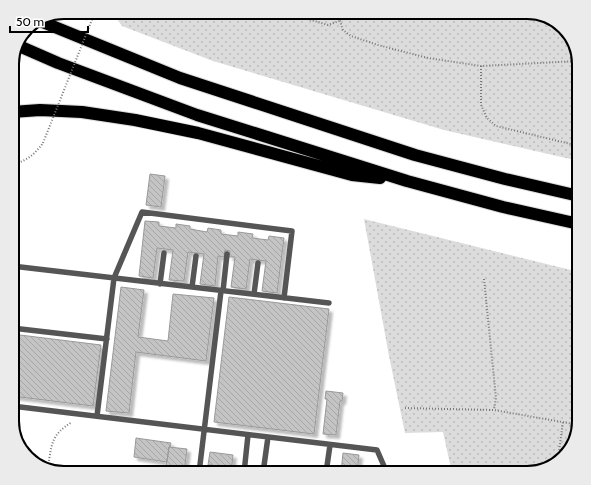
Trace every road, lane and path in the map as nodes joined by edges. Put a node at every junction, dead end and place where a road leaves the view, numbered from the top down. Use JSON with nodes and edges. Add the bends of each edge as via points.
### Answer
{"nodes":[{"id":1,"x":92,"y":19,"type":"edge"},
{"id":2,"x":310,"y":19,"type":"edge"},
{"id":3,"x":339,"y":21,"type":"joint"},
{"id":4,"x":45,"y":23,"type":"edge"},
{"id":5,"x":23,"y":48,"type":"edge"},
{"id":6,"x":572,"y":61,"type":"edge"},
{"id":7,"x":480,"y":66,"type":"junction"},
{"id":8,"x":19,"y":112,"type":"edge"},
{"id":9,"x":572,"y":144,"type":"edge"},
{"id":10,"x":19,"y":163,"type":"edge"},
{"id":11,"x":407,"y":181,"type":"junction"},
{"id":12,"x":572,"y":194,"type":"edge"},
{"id":13,"x":572,"y":222,"type":"edge"},
{"id":14,"x":164,"y":253,"type":"dead end"},
{"id":15,"x":227,"y":254,"type":"dead end"},
{"id":16,"x":196,"y":256,"type":"dead end"},
{"id":17,"x":258,"y":264,"type":"dead end"},
{"id":18,"x":19,"y":267,"type":"edge"},
{"id":19,"x":114,"y":278,"type":"junction"},
{"id":20,"x":484,"y":279,"type":"dead end"},
{"id":21,"x":160,"y":284,"type":"junction"},
{"id":22,"x":192,"y":287,"type":"junction"},
{"id":23,"x":222,"y":291,"type":"junction"},
{"id":24,"x":254,"y":294,"type":"junction"},
{"id":25,"x":284,"y":298,"type":"junction"},
{"id":26,"x":329,"y":303,"type":"dead end"},
{"id":27,"x":19,"y":329,"type":"edge"},
{"id":28,"x":107,"y":339,"type":"junction"},
{"id":29,"x":19,"y":407,"type":"edge"},
{"id":30,"x":405,"y":408,"type":"dead end"},
{"id":31,"x":494,"y":410,"type":"junction"},
{"id":32,"x":86,"y":415,"type":"junction"},
{"id":33,"x":98,"y":416,"type":"junction"},
{"id":34,"x":563,"y":422,"type":"junction"},
{"id":35,"x":572,"y":424,"type":"edge"},
{"id":36,"x":204,"y":429,"type":"junction"},
{"id":37,"x":248,"y":435,"type":"junction"},
{"id":38,"x":268,"y":437,"type":"junction"},
{"id":39,"x":330,"y":445,"type":"junction"},
{"id":40,"x":559,"y":453,"type":"edge"},
{"id":41,"x":49,"y":463,"type":"edge"},
{"id":42,"x":200,"y":466,"type":"edge"},
{"id":43,"x":245,"y":466,"type":"edge"},
{"id":44,"x":264,"y":466,"type":"edge"},
{"id":45,"x":327,"y":466,"type":"edge"},
{"id":46,"x":384,"y":466,"type":"edge"}],
"edges":[{"from":1,"to":10,"type":"path","bridge":true,"via":[[43,143],[36,153]]},
{"from":2,"to":3,"type":"path","via":[[328,24]]},
{"from":3,"to":7,"type":"path","via":[[343,30],[351,36],[378,45],[428,58]]},
{"from":4,"to":12,"type":"highway","via":[[180,78],[408,153]]},
{"from":5,"to":11,"type":"highway","via":[[197,115]]},
{"from":6,"to":7,"type":"path"},
{"from":7,"to":9,"type":"path","via":[[481,105],[487,118],[496,126]]},
{"from":8,"to":11,"type":"highway","via":[[82,112],[135,120],[198,133],[352,175]]},
{"from":11,"to":13,"type":"highway"},
{"from":14,"to":21,"type":"lane"},
{"from":15,"to":23,"type":"lane"},
{"from":16,"to":22,"type":"lane"},
{"from":17,"to":24,"type":"lane"},
{"from":18,"to":19,"type":"lane"},
{"from":19,"to":21,"type":"lane"},
{"from":19,"to":25,"type":"lane","via":[[142,212],[292,231]]},
{"from":19,"to":28,"type":"lane"},
{"from":20,"to":31,"type":"path","via":[[496,398]]},
{"from":21,"to":22,"type":"lane"},
{"from":22,"to":23,"type":"lane"},
{"from":23,"to":24,"type":"lane"},
{"from":23,"to":36,"type":"lane"},
{"from":24,"to":25,"type":"lane"},
{"from":25,"to":26,"type":"lane"},
{"from":27,"to":28,"type":"lane"},
{"from":28,"to":33,"type":"lane"},
{"from":29,"to":32,"type":"lane"},
{"from":30,"to":31,"type":"path"},
{"from":31,"to":34,"type":"path"},
{"from":32,"to":33,"type":"lane"},
{"from":32,"to":41,"type":"path","via":[[62,428],[54,437]]},
{"from":33,"to":36,"type":"lane"},
{"from":34,"to":35,"type":"path"},
{"from":34,"to":40,"type":"path"},
{"from":36,"to":37,"type":"lane"},
{"from":36,"to":42,"type":"lane"},
{"from":37,"to":38,"type":"lane"},
{"from":37,"to":43,"type":"lane"},
{"from":38,"to":39,"type":"lane"},
{"from":38,"to":44,"type":"lane"},
{"from":39,"to":45,"type":"lane"},
{"from":39,"to":46,"type":"lane","via":[[377,450]]}]}
